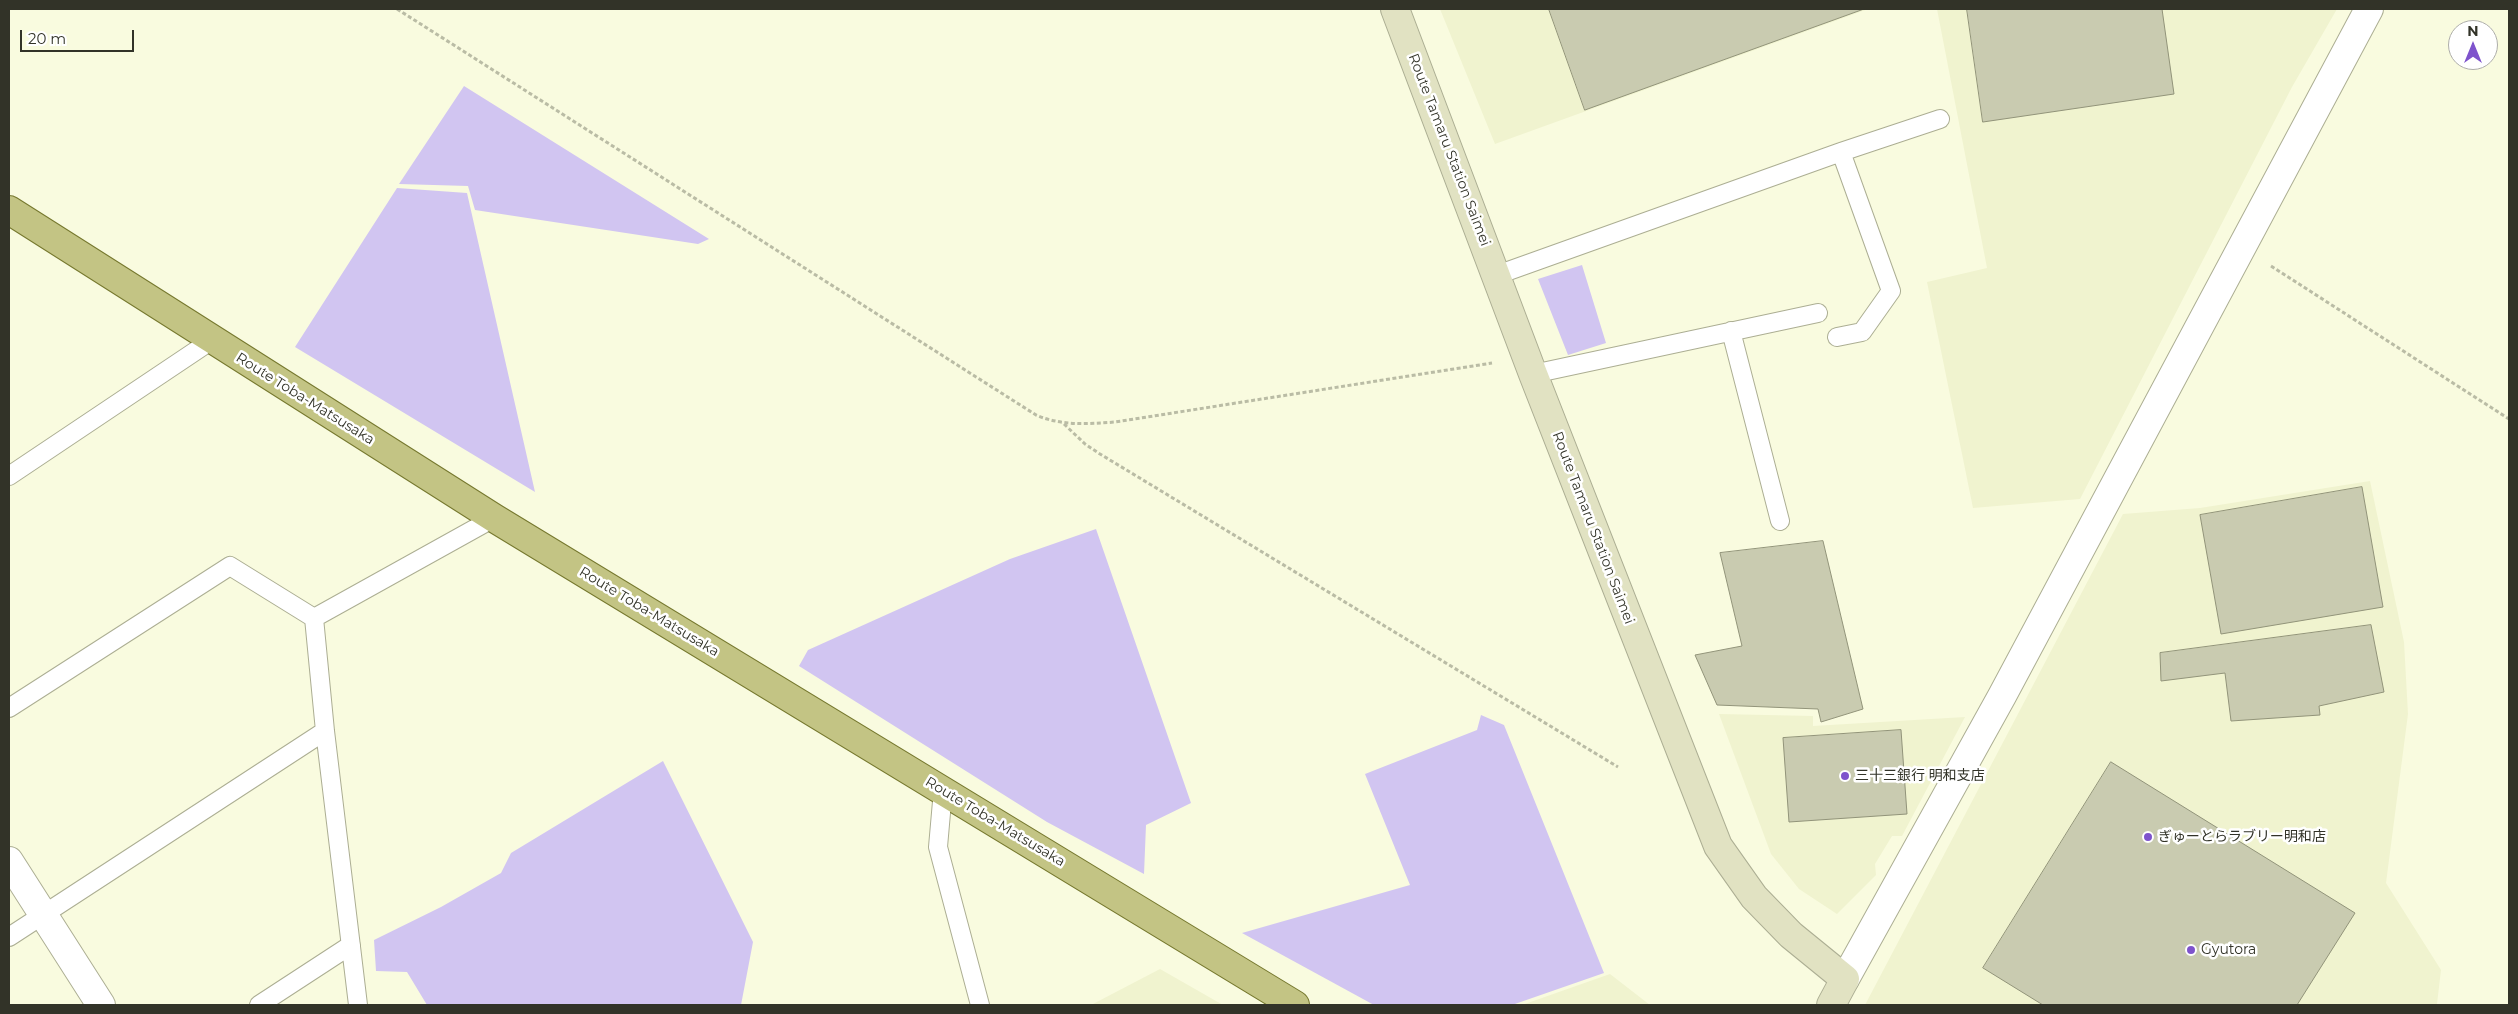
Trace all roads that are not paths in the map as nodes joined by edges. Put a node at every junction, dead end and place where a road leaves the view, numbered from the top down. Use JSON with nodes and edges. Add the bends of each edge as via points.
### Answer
{"nodes":[{"id":1,"x":1395,"y":9,"type":"edge"},
{"id":2,"x":2369,"y":9,"type":"edge"},
{"id":3,"x":1940,"y":119,"type":"dead end"},
{"id":4,"x":1841,"y":152,"type":"junction"},
{"id":5,"x":9,"y":210,"type":"edge"},
{"id":6,"x":1497,"y":275,"type":"junction"},
{"id":7,"x":1818,"y":313,"type":"dead end"},
{"id":8,"x":1731,"y":331,"type":"junction"},
{"id":9,"x":1837,"y":337,"type":"dead end"},
{"id":10,"x":212,"y":340,"type":"junction"},
{"id":11,"x":1530,"y":366,"type":"junction"},
{"id":12,"x":9,"y":476,"type":"edge"},
{"id":13,"x":494,"y":518,"type":"junction"},
{"id":14,"x":1780,"y":521,"type":"dead end"},
{"id":15,"x":314,"y":618,"type":"junction"},
{"id":16,"x":9,"y":708,"type":"edge"},
{"id":17,"x":325,"y":731,"type":"junction"},
{"id":18,"x":943,"y":790,"type":"junction"},
{"id":19,"x":9,"y":860,"type":"edge"},
{"id":20,"x":44,"y":914,"type":"junction"},
{"id":21,"x":9,"y":937,"type":"edge"},
{"id":22,"x":351,"y":945,"type":"junction"},
{"id":23,"x":1845,"y":979,"type":"junction"},
{"id":24,"x":101,"y":1005,"type":"edge"},
{"id":25,"x":259,"y":1005,"type":"edge"},
{"id":26,"x":358,"y":1005,"type":"edge"},
{"id":27,"x":980,"y":1005,"type":"edge"},
{"id":28,"x":1295,"y":1005,"type":"edge"},
{"id":29,"x":1831,"y":1005,"type":"edge"}],
"edges":[{"from":1,"to":6,"type":"main road","name":"Route Tamaru Station Saimei"},
{"from":2,"to":23,"type":"street","via":[[2002,696]]},
{"from":3,"to":4,"type":"lane"},
{"from":4,"to":6,"type":"lane"},
{"from":4,"to":9,"type":"lane","via":[[1891,290],[1862,332]]},
{"from":5,"to":10,"type":"main road","name":"Route Toba-Matsusaka"},
{"from":6,"to":11,"type":"main road","name":"Route Tamaru Station Saimei"},
{"from":7,"to":8,"type":"lane"},
{"from":8,"to":11,"type":"lane"},
{"from":8,"to":14,"type":"lane"},
{"from":10,"to":12,"type":"lane"},
{"from":10,"to":13,"type":"main road","name":"Route Toba-Matsusaka"},
{"from":11,"to":23,"type":"main road","name":"Route Tamaru Station Saimei","via":[[1718,846],[1754,897],[1791,935]]},
{"from":13,"to":15,"type":"lane"},
{"from":13,"to":18,"type":"main road","name":"Route Toba-Matsusaka"},
{"from":15,"to":16,"type":"lane","via":[[230,566]]},
{"from":15,"to":17,"type":"lane"},
{"from":17,"to":20,"type":"lane"},
{"from":17,"to":22,"type":"lane"},
{"from":18,"to":27,"type":"lane","via":[[938,847]]},
{"from":18,"to":28,"type":"main road","name":"Route Toba-Matsusaka"},
{"from":19,"to":20,"type":"street"},
{"from":20,"to":21,"type":"lane"},
{"from":20,"to":24,"type":"street"},
{"from":22,"to":25,"type":"lane"},
{"from":22,"to":26,"type":"lane"},
{"from":23,"to":29,"type":"main road"}]}
